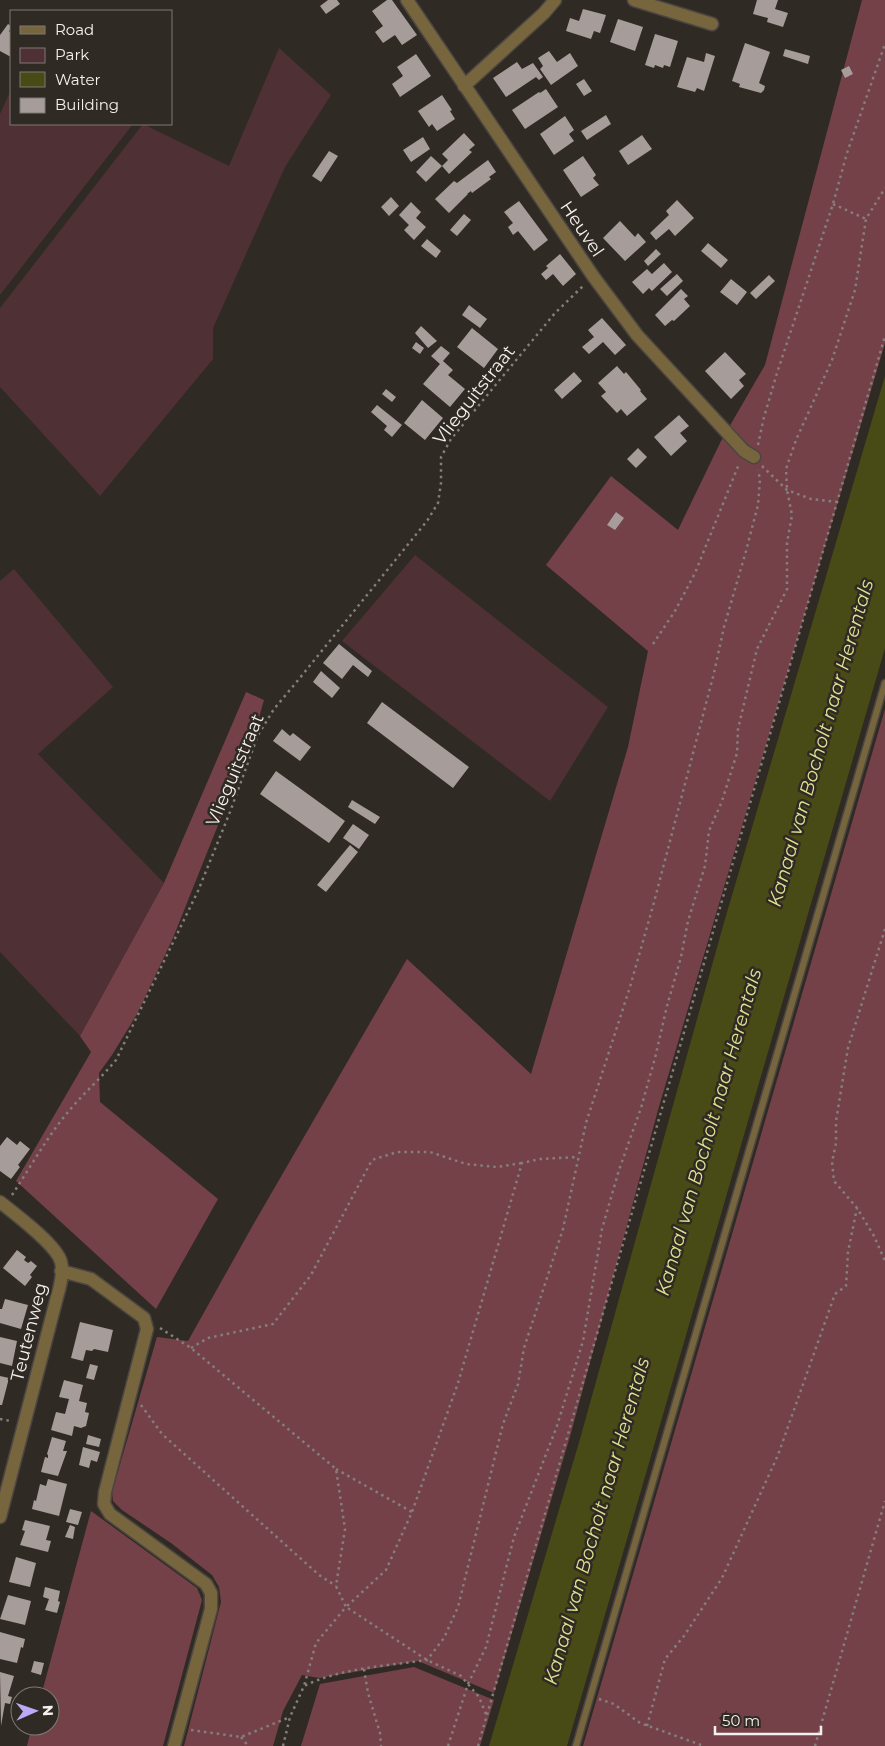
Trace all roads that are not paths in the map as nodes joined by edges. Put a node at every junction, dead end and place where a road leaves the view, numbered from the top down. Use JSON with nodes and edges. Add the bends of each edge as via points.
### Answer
{"nodes":[{"id":1,"x":407,"y":0,"type":"edge"},
{"id":2,"x":555,"y":0,"type":"edge"},
{"id":3,"x":634,"y":0,"type":"edge"},
{"id":4,"x":712,"y":24,"type":"dead end"},
{"id":5,"x":464,"y":86,"type":"junction"},
{"id":6,"x":749,"y":454,"type":"road end"},
{"id":7,"x":885,"y":683,"type":"edge"},
{"id":8,"x":2,"y":1204,"type":"edge"},
{"id":9,"x":62,"y":1271,"type":"junction"},
{"id":10,"x":0,"y":1517,"type":"edge"},
{"id":11,"x":174,"y":1746,"type":"edge"},
{"id":12,"x":576,"y":1746,"type":"edge"}],
"edges":[{"from":1,"to":5,"type":"street","name":"Heuvel"},
{"from":2,"to":5,"type":"street"},
{"from":3,"to":4,"type":"street"},
{"from":5,"to":6,"type":"street","name":"Heuvel","via":[[637,335]]},
{"from":7,"to":12,"type":"lane"},
{"from":8,"to":9,"type":"street","via":[[49,1244],[61,1262]]},
{"from":9,"to":10,"type":"street","name":"Teutenweg"},
{"from":9,"to":11,"type":"street","via":[[91,1278],[144,1318],[147,1329],[104,1504],[110,1514],[206,1584],[211,1593],[210,1609]]}]}
